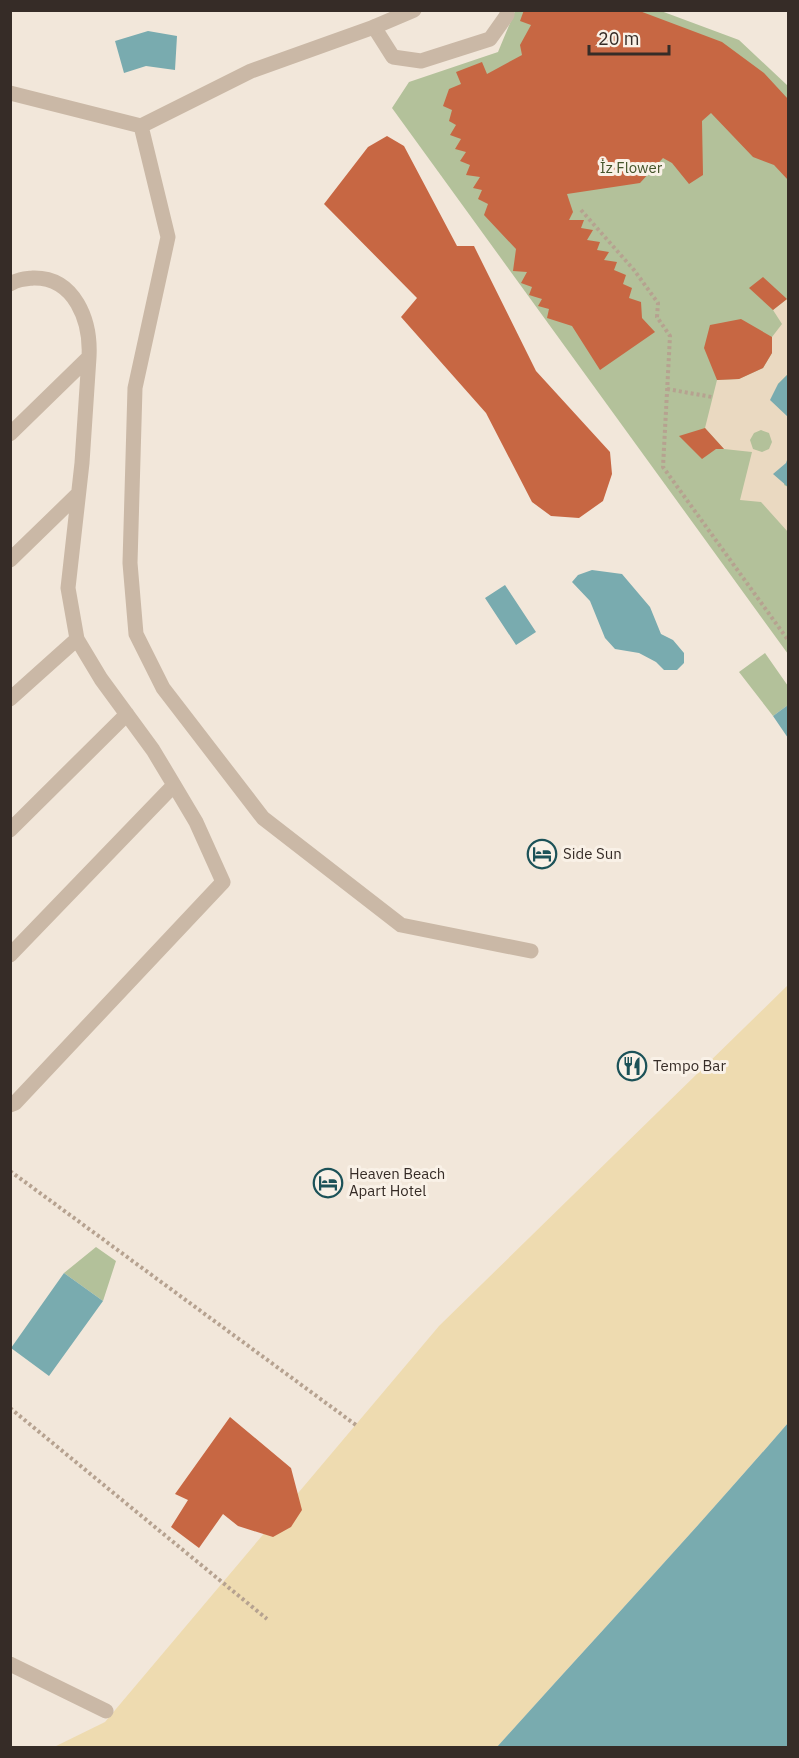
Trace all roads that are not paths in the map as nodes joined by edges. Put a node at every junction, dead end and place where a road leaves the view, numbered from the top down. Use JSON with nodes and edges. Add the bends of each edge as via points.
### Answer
{"nodes":[{"id":1,"x":414,"y":10,"type":"edge"},
{"id":2,"x":507,"y":10,"type":"edge"},
{"id":3,"x":374,"y":27,"type":"junction"},
{"id":4,"x":10,"y":93,"type":"edge"},
{"id":5,"x":141,"y":126,"type":"junction"},
{"id":6,"x":10,"y":284,"type":"edge"},
{"id":7,"x":89,"y":357,"type":"junction"},
{"id":8,"x":10,"y":434,"type":"edge"},
{"id":9,"x":78,"y":494,"type":"junction"},
{"id":10,"x":10,"y":560,"type":"edge"},
{"id":11,"x":77,"y":639,"type":"junction"},
{"id":12,"x":10,"y":699,"type":"edge"},
{"id":13,"x":127,"y":714,"type":"junction"},
{"id":14,"x":174,"y":785,"type":"junction"},
{"id":15,"x":10,"y":830,"type":"edge"},
{"id":16,"x":531,"y":951,"type":"dead end"},
{"id":17,"x":10,"y":955,"type":"edge"},
{"id":18,"x":10,"y":1105,"type":"edge"},
{"id":19,"x":10,"y":1664,"type":"edge"},
{"id":20,"x":106,"y":1711,"type":"dead end"}],
"edges":[{"from":1,"to":3,"type":"street"},
{"from":2,"to":3,"type":"street","via":[[490,39],[421,61],[393,57]]},
{"from":3,"to":5,"type":"street","via":[[251,71]]},
{"from":4,"to":5,"type":"street"},
{"from":5,"to":16,"type":"street","via":[[168,237],[135,387],[130,563],[136,634],[163,688],[263,818],[401,925]]},
{"from":6,"to":7,"type":"street","via":[[20,279],[44,278],[67,288],[82,312]]},
{"from":7,"to":8,"type":"street"},
{"from":7,"to":9,"type":"street"},
{"from":9,"to":10,"type":"street"},
{"from":9,"to":11,"type":"street","via":[[68,588]]},
{"from":11,"to":12,"type":"street"},
{"from":11,"to":13,"type":"street"},
{"from":13,"to":14,"type":"street"},
{"from":13,"to":15,"type":"street"},
{"from":14,"to":17,"type":"street"},
{"from":14,"to":18,"type":"street","via":[[223,882]]},
{"from":19,"to":20,"type":"street"}]}
